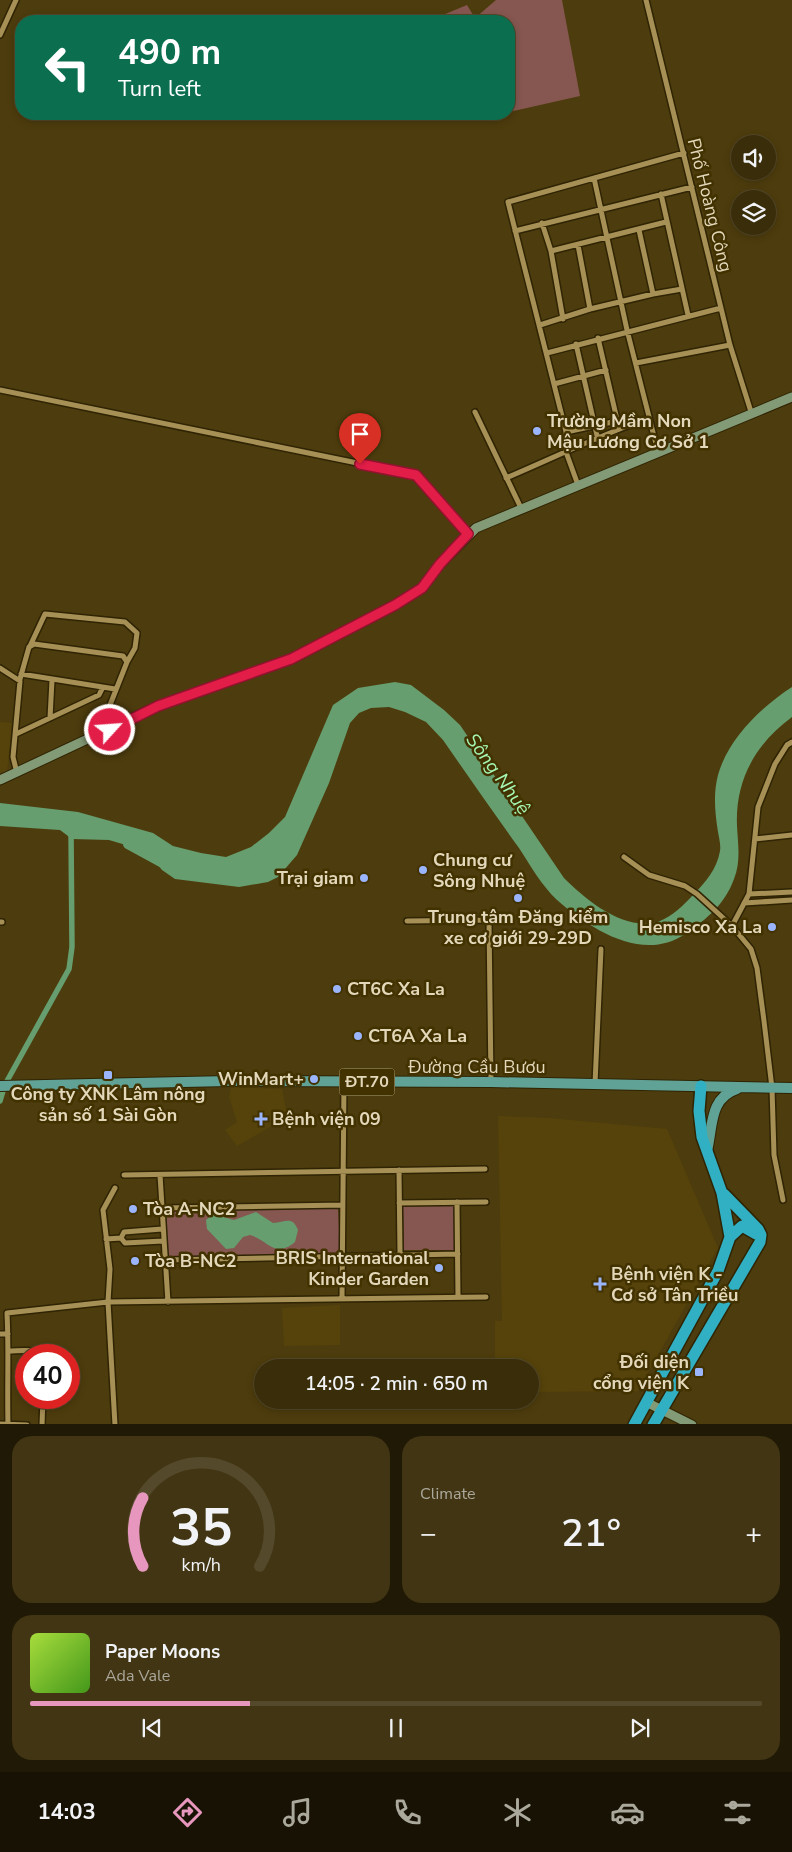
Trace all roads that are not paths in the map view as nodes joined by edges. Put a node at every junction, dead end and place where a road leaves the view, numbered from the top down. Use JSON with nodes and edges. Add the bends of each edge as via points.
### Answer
{"nodes":[{"id":1,"x":16,"y":0,"type":"edge"},
{"id":2,"x":646,"y":0,"type":"edge"},
{"id":3,"x":0,"y":35,"type":"edge"},
{"id":4,"x":684,"y":154,"type":"junction"},
{"id":5,"x":594,"y":178,"type":"junction"},
{"id":6,"x":692,"y":187,"type":"junction"},
{"id":7,"x":661,"y":194,"type":"junction"},
{"id":8,"x":601,"y":208,"type":"junction"},
{"id":9,"x":666,"y":222,"type":"junction"},
{"id":10,"x":542,"y":223,"type":"junction"},
{"id":11,"x":515,"y":230,"type":"junction"},
{"id":12,"x":639,"y":230,"type":"junction"},
{"id":13,"x":608,"y":238,"type":"junction"},
{"id":14,"x":578,"y":245,"type":"junction"},
{"id":15,"x":550,"y":251,"type":"junction"},
{"id":16,"x":682,"y":289,"type":"junction"},
{"id":17,"x":653,"y":294,"type":"junction"},
{"id":18,"x":622,"y":302,"type":"junction"},
{"id":19,"x":721,"y":308,"type":"junction"},
{"id":20,"x":590,"y":309,"type":"junction"},
{"id":21,"x":688,"y":315,"type":"junction"},
{"id":22,"x":564,"y":320,"type":"junction"},
{"id":23,"x":540,"y":325,"type":"junction"},
{"id":24,"x":627,"y":330,"type":"junction"},
{"id":25,"x":598,"y":338,"type":"junction"},
{"id":26,"x":576,"y":344,"type":"junction"},
{"id":27,"x":730,"y":345,"type":"junction"},
{"id":28,"x":547,"y":352,"type":"junction"},
{"id":29,"x":636,"y":363,"type":"junction"},
{"id":30,"x":606,"y":370,"type":"junction"},
{"id":31,"x":583,"y":375,"type":"junction"},
{"id":32,"x":554,"y":384,"type":"junction"},
{"id":33,"x":0,"y":390,"type":"edge"},
{"id":34,"x":792,"y":398,"type":"edge"},
{"id":35,"x":475,"y":412,"type":"dead end"},
{"id":36,"x":752,"y":416,"type":"junction"},
{"id":37,"x":649,"y":418,"type":"junction"},
{"id":38,"x":617,"y":420,"type":"junction"},
{"id":39,"x":594,"y":425,"type":"junction"},
{"id":40,"x":619,"y":428,"type":"junction"},
{"id":41,"x":566,"y":432,"type":"junction"},
{"id":42,"x":598,"y":440,"type":"junction"},
{"id":43,"x":566,"y":452,"type":"junction"},
{"id":44,"x":658,"y":452,"type":"junction"},
{"id":45,"x":506,"y":478,"type":"junction"},
{"id":46,"x":578,"y":485,"type":"junction"},
{"id":47,"x":521,"y":508,"type":"junction"},
{"id":48,"x":468,"y":534,"type":"junction"},
{"id":49,"x":29,"y":647,"type":"junction"},
{"id":50,"x":127,"y":662,"type":"junction"},
{"id":51,"x":0,"y":668,"type":"edge"},
{"id":52,"x":20,"y":677,"type":"junction"},
{"id":53,"x":52,"y":680,"type":"junction"},
{"id":54,"x":103,"y":687,"type":"junction"},
{"id":55,"x":115,"y":689,"type":"junction"},
{"id":56,"x":50,"y":718,"type":"junction"},
{"id":57,"x":110,"y":730,"type":"junction"},
{"id":58,"x":16,"y":734,"type":"junction"},
{"id":59,"x":792,"y":742,"type":"edge"},
{"id":60,"x":17,"y":774,"type":"junction"},
{"id":61,"x":0,"y":780,"type":"edge"},
{"id":62,"x":792,"y":835,"type":"edge"},
{"id":63,"x":755,"y":838,"type":"junction"},
{"id":64,"x":624,"y":857,"type":"dead end"},
{"id":65,"x":792,"y":892,"type":"edge"},
{"id":66,"x":749,"y":894,"type":"junction"},
{"id":67,"x":792,"y":900,"type":"edge"},
{"id":68,"x":744,"y":903,"type":"junction"},
{"id":69,"x":407,"y":921,"type":"dead end"},
{"id":70,"x":732,"y":926,"type":"junction"},
{"id":71,"x":601,"y":949,"type":"dead end"},
{"id":72,"x":344,"y":1082,"type":"junction"},
{"id":73,"x":491,"y":1082,"type":"junction"},
{"id":74,"x":595,"y":1084,"type":"junction"},
{"id":75,"x":0,"y":1086,"type":"edge"},
{"id":76,"x":701,"y":1086,"type":"junction"},
{"id":77,"x":743,"y":1087,"type":"junction"},
{"id":78,"x":772,"y":1088,"type":"junction"},
{"id":79,"x":792,"y":1088,"type":"edge"},
{"id":80,"x":708,"y":1151,"type":"junction"},
{"id":81,"x":485,"y":1169,"type":"dead end"},
{"id":82,"x":399,"y":1170,"type":"junction"},
{"id":83,"x":343,"y":1171,"type":"junction"},
{"id":84,"x":124,"y":1175,"type":"dead end"},
{"id":85,"x":160,"y":1175,"type":"junction"},
{"id":86,"x":115,"y":1188,"type":"dead end"},
{"id":87,"x":722,"y":1193,"type":"junction"},
{"id":88,"x":783,"y":1200,"type":"dead end"},
{"id":89,"x":457,"y":1202,"type":"junction"},
{"id":90,"x":486,"y":1202,"type":"dead end"},
{"id":91,"x":399,"y":1203,"type":"junction"},
{"id":92,"x":343,"y":1205,"type":"junction"},
{"id":93,"x":161,"y":1208,"type":"junction"},
{"id":94,"x":162,"y":1229,"type":"junction"},
{"id":95,"x":730,"y":1237,"type":"junction"},
{"id":96,"x":121,"y":1238,"type":"junction"},
{"id":97,"x":106,"y":1239,"type":"junction"},
{"id":98,"x":760,"y":1239,"type":"junction"},
{"id":99,"x":163,"y":1240,"type":"junction"},
{"id":100,"x":400,"y":1254,"type":"junction"},
{"id":101,"x":458,"y":1254,"type":"junction"},
{"id":102,"x":342,"y":1255,"type":"junction"},
{"id":103,"x":165,"y":1260,"type":"junction"},
{"id":104,"x":458,"y":1297,"type":"junction"},
{"id":105,"x":486,"y":1297,"type":"dead end"},
{"id":106,"x":342,"y":1299,"type":"junction"},
{"id":107,"x":108,"y":1302,"type":"junction"},
{"id":108,"x":168,"y":1302,"type":"junction"},
{"id":109,"x":0,"y":1334,"type":"edge"},
{"id":110,"x":8,"y":1334,"type":"junction"},
{"id":111,"x":9,"y":1351,"type":"junction"},
{"id":112,"x":15,"y":1351,"type":"edge"},
{"id":113,"x":646,"y":1402,"type":"junction"},
{"id":114,"x":43,"y":1409,"type":"edge"},
{"id":115,"x":661,"y":1409,"type":"junction"},
{"id":116,"x":633,"y":1422,"type":"edge"},
{"id":117,"x":0,"y":1424,"type":"edge"},
{"id":118,"x":8,"y":1424,"type":"edge"},
{"id":119,"x":27,"y":1424,"type":"edge"},
{"id":120,"x":42,"y":1424,"type":"edge"},
{"id":121,"x":115,"y":1424,"type":"edge"},
{"id":122,"x":653,"y":1424,"type":"edge"},
{"id":123,"x":692,"y":1424,"type":"edge"}],
"edges":[{"from":1,"to":3,"type":"street"},
{"from":2,"to":4,"type":"street","name":"Phố Hoàng Công"},
{"from":4,"to":5,"type":"street"},
{"from":4,"to":6,"type":"street","name":"Phố Hoàng Công"},
{"from":5,"to":8,"type":"street"},
{"from":5,"to":11,"type":"street","via":[[508,202]]},
{"from":6,"to":7,"type":"street"},
{"from":6,"to":19,"type":"street","name":"Phố Hoàng Công"},
{"from":7,"to":8,"type":"street"},
{"from":7,"to":9,"type":"street"},
{"from":8,"to":10,"type":"street"},
{"from":8,"to":13,"type":"street"},
{"from":9,"to":12,"type":"street"},
{"from":9,"to":16,"type":"street"},
{"from":10,"to":11,"type":"street"},
{"from":10,"to":15,"type":"street"},
{"from":11,"to":23,"type":"street"},
{"from":12,"to":13,"type":"street"},
{"from":12,"to":17,"type":"street"},
{"from":13,"to":14,"type":"street"},
{"from":13,"to":18,"type":"street"},
{"from":14,"to":15,"type":"street"},
{"from":14,"to":20,"type":"street"},
{"from":15,"to":22,"type":"street"},
{"from":16,"to":17,"type":"street"},
{"from":16,"to":21,"type":"street"},
{"from":17,"to":18,"type":"street"},
{"from":18,"to":20,"type":"street"},
{"from":18,"to":24,"type":"street"},
{"from":19,"to":21,"type":"street"},
{"from":19,"to":27,"type":"street","name":"Phố Hoàng Công"},
{"from":20,"to":22,"type":"street"},
{"from":21,"to":24,"type":"street"},
{"from":22,"to":23,"type":"street"},
{"from":23,"to":28,"type":"street"},
{"from":24,"to":25,"type":"street"},
{"from":24,"to":29,"type":"street"},
{"from":25,"to":26,"type":"street"},
{"from":25,"to":30,"type":"street"},
{"from":26,"to":28,"type":"street"},
{"from":26,"to":31,"type":"street"},
{"from":27,"to":29,"type":"street"},
{"from":27,"to":36,"type":"street","name":"Phố Hoàng Công"},
{"from":28,"to":32,"type":"street"},
{"from":29,"to":37,"type":"street"},
{"from":30,"to":31,"type":"street"},
{"from":30,"to":38,"type":"street"},
{"from":31,"to":32,"type":"street"},
{"from":31,"to":39,"type":"street"},
{"from":32,"to":41,"type":"street"},
{"from":33,"to":48,"type":"street","via":[[416,475]]},
{"from":34,"to":36,"type":"street"},
{"from":35,"to":45,"type":"street"},
{"from":36,"to":44,"type":"street"},
{"from":37,"to":40,"type":"street"},
{"from":37,"to":44,"type":"street"},
{"from":38,"to":39,"type":"street"},
{"from":38,"to":40,"type":"street"},
{"from":39,"to":41,"type":"street"},
{"from":39,"to":42,"type":"street"},
{"from":40,"to":42,"type":"street"},
{"from":41,"to":43,"type":"street"},
{"from":42,"to":43,"type":"street"},
{"from":43,"to":45,"type":"street"},
{"from":43,"to":46,"type":"street"},
{"from":44,"to":46,"type":"street"},
{"from":45,"to":47,"type":"street"},
{"from":46,"to":47,"type":"street"},
{"from":47,"to":48,"type":"street"},
{"from":48,"to":57,"type":"street","via":[[422,588],[395,605],[291,659],[158,706]]},
{"from":49,"to":50,"type":"street","via":[[37,643],[123,656]]},
{"from":49,"to":50,"type":"street","via":[[41,619],[48,613],[125,622],[137,633],[135,648]]},
{"from":49,"to":52,"type":"street"},
{"from":50,"to":55,"type":"street"},
{"from":51,"to":52,"type":"street"},
{"from":52,"to":53,"type":"street"},
{"from":52,"to":58,"type":"street"},
{"from":53,"to":54,"type":"street"},
{"from":53,"to":56,"type":"street"},
{"from":54,"to":55,"type":"street"},
{"from":54,"to":56,"type":"street","via":[[99,694]]},
{"from":55,"to":57,"type":"street","via":[[109,711]]},
{"from":56,"to":58,"type":"street"},
{"from":57,"to":60,"type":"street"},
{"from":58,"to":60,"type":"street","via":[[13,757]]},
{"from":59,"to":63,"type":"street","via":[[775,764],[758,807]]},
{"from":60,"to":61,"type":"street"},
{"from":62,"to":63,"type":"street"},
{"from":63,"to":66,"type":"street"},
{"from":64,"to":70,"type":"street","via":[[649,875],[685,886]]},
{"from":65,"to":66,"type":"street"},
{"from":66,"to":68,"type":"street"},
{"from":67,"to":68,"type":"street"},
{"from":68,"to":70,"type":"street"},
{"from":69,"to":73,"type":"street","via":[[489,920]]},
{"from":70,"to":78,"type":"street","via":[[751,949],[757,968]]},
{"from":71,"to":74,"type":"street"},
{"from":72,"to":73,"type":"main road","name":"Đường Cầu Bươu","number":"ĐT.70"},
{"from":72,"to":75,"type":"main road","name":"Đường Cầu Bươu","number":"ĐT.70"},
{"from":72,"to":83,"type":"street"},
{"from":73,"to":74,"type":"main road","name":"Đường Cầu Bươu","number":"ĐT.70"},
{"from":74,"to":76,"type":"main road","name":"Đường Cầu Bươu","number":"ĐT.70"},
{"from":76,"to":77,"type":"main road","name":"Đường Cầu Bươu","number":"ĐT.70"},
{"from":76,"to":80,"type":"highway","via":[[699,1111],[702,1137]]},
{"from":77,"to":78,"type":"main road","name":"Đường Cầu Bươu","number":"ĐT.70"},
{"from":77,"to":80,"type":"main road","via":[[728,1092],[716,1104]]},
{"from":78,"to":79,"type":"main road","number":"ĐT.70"},
{"from":78,"to":88,"type":"street","via":[[774,1155]]},
{"from":80,"to":87,"type":"highway"},
{"from":81,"to":82,"type":"street"},
{"from":82,"to":83,"type":"street"},
{"from":82,"to":91,"type":"street"},
{"from":83,"to":85,"type":"street"},
{"from":83,"to":92,"type":"street"},
{"from":84,"to":85,"type":"street"},
{"from":85,"to":93,"type":"street"},
{"from":86,"to":97,"type":"street","via":[[103,1210]]},
{"from":87,"to":95,"type":"highway"},
{"from":87,"to":98,"type":"highway","via":[[758,1229]]},
{"from":89,"to":90,"type":"street"},
{"from":89,"to":91,"type":"street"},
{"from":89,"to":101,"type":"street"},
{"from":91,"to":100,"type":"street"},
{"from":92,"to":93,"type":"street"},
{"from":92,"to":102,"type":"street"},
{"from":93,"to":94,"type":"street"},
{"from":94,"to":96,"type":"street","via":[[124,1232]]},
{"from":94,"to":99,"type":"street"},
{"from":95,"to":98,"type":"highway","via":[[742,1226],[751,1229]]},
{"from":95,"to":113,"type":"highway","via":[[718,1271]]},
{"from":96,"to":97,"type":"street"},
{"from":96,"to":99,"type":"street","via":[[125,1243]]},
{"from":97,"to":107,"type":"street","via":[[110,1269]]},
{"from":98,"to":115,"type":"highway"},
{"from":99,"to":103,"type":"street"},
{"from":100,"to":101,"type":"street"},
{"from":100,"to":102,"type":"street"},
{"from":101,"to":104,"type":"street"},
{"from":102,"to":103,"type":"street"},
{"from":102,"to":106,"type":"street"},
{"from":103,"to":108,"type":"street"},
{"from":104,"to":105,"type":"street"},
{"from":104,"to":106,"type":"street"},
{"from":106,"to":108,"type":"street"},
{"from":107,"to":108,"type":"street"},
{"from":107,"to":110,"type":"street","via":[[6,1313]]},
{"from":107,"to":121,"type":"street"},
{"from":109,"to":110,"type":"street"},
{"from":110,"to":111,"type":"street"},
{"from":111,"to":112,"type":"street"},
{"from":111,"to":118,"type":"street"},
{"from":113,"to":115,"type":"street"},
{"from":113,"to":116,"type":"highway"},
{"from":114,"to":120,"type":"street"},
{"from":115,"to":122,"type":"highway"},
{"from":115,"to":123,"type":"street"},
{"from":117,"to":118,"type":"street"},
{"from":118,"to":119,"type":"street"}]}
